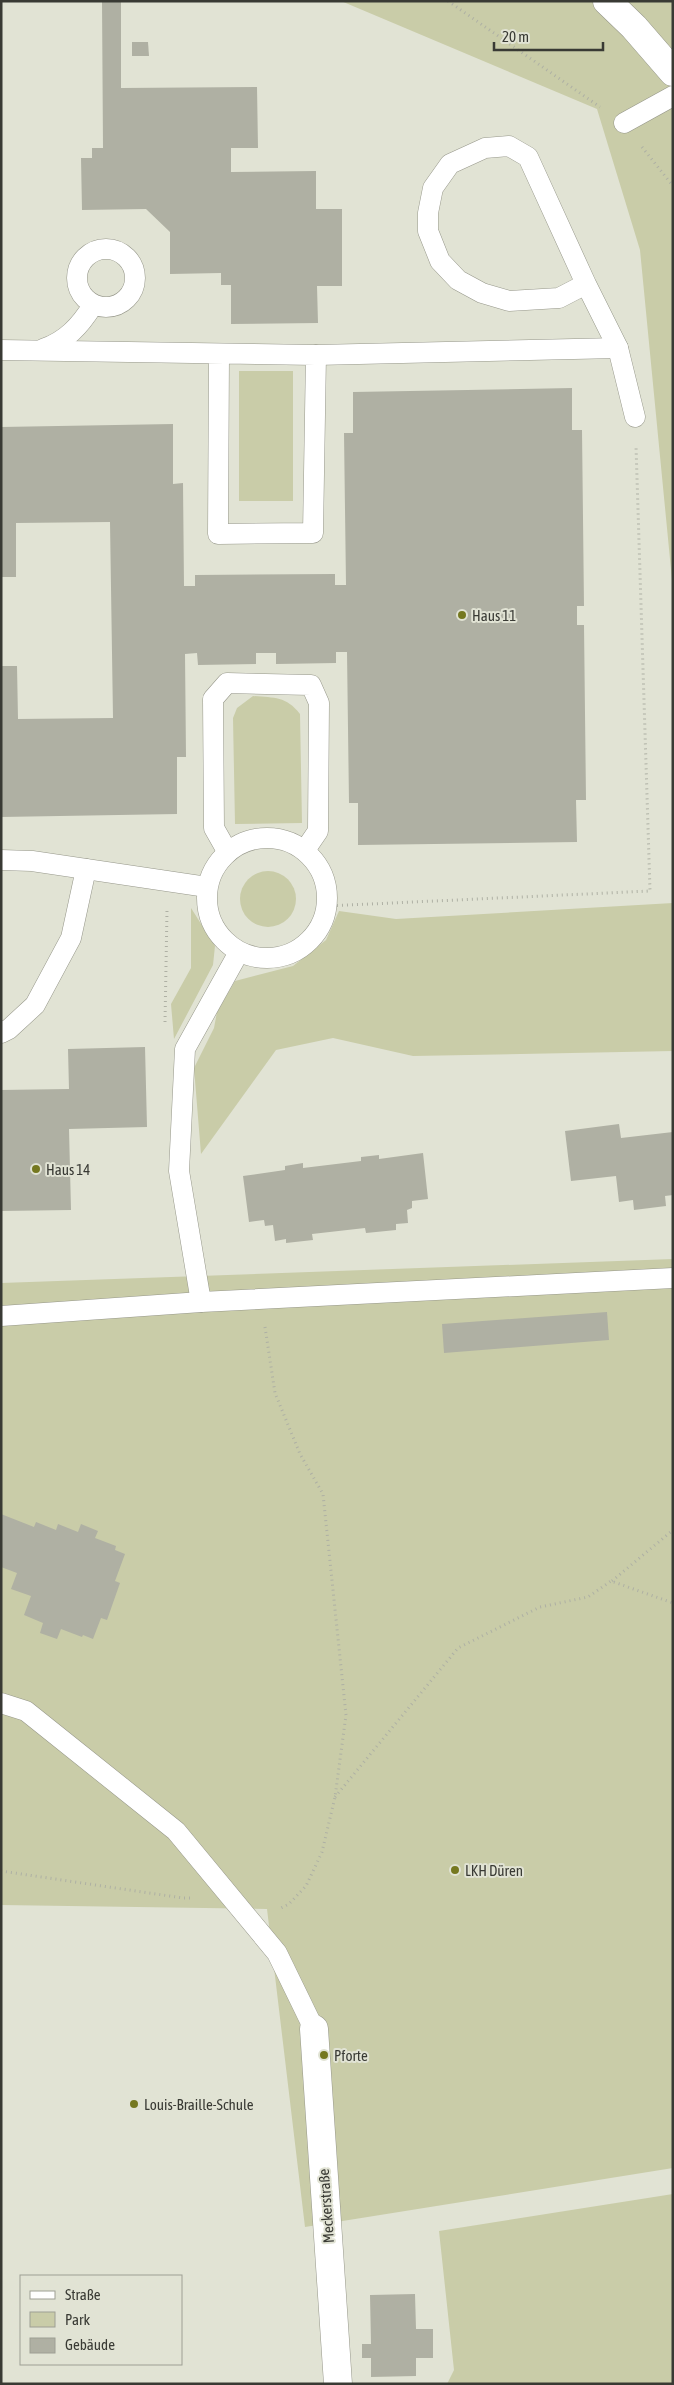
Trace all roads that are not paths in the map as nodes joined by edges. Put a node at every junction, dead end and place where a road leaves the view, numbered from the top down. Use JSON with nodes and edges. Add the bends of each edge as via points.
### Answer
{"nodes":[{"id":1,"x":607,"y":1,"type":"edge"},
{"id":2,"x":673,"y":72,"type":"edge"},
{"id":3,"x":673,"y":96,"type":"edge"},
{"id":4,"x":624,"y":123,"type":"road end"},
{"id":5,"x":586,"y":284,"type":"junction"},
{"id":6,"x":93,"y":305,"type":"dead end"},
{"id":7,"x":618,"y":348,"type":"junction"},
{"id":8,"x":42,"y":349,"type":"junction"},
{"id":9,"x":1,"y":350,"type":"edge"},
{"id":10,"x":219,"y":354,"type":"junction"},
{"id":11,"x":316,"y":355,"type":"junction"},
{"id":12,"x":635,"y":417,"type":"road end"},
{"id":13,"x":305,"y":850,"type":"junction"},
{"id":14,"x":227,"y":851,"type":"junction"},
{"id":15,"x":1,"y":860,"type":"edge"},
{"id":16,"x":86,"y":869,"type":"junction"},
{"id":17,"x":207,"y":887,"type":"junction"},
{"id":18,"x":239,"y":952,"type":"junction"},
{"id":19,"x":1,"y":1033,"type":"edge"},
{"id":20,"x":673,"y":1278,"type":"edge"},
{"id":21,"x":201,"y":1302,"type":"junction"},
{"id":22,"x":1,"y":1316,"type":"edge"},
{"id":23,"x":1,"y":1703,"type":"edge"},
{"id":24,"x":314,"y":2029,"type":"joint"},
{"id":25,"x":338,"y":2384,"type":"edge"}],
"edges":[{"from":1,"to":2,"type":"street"},
{"from":3,"to":4,"type":"lane"},
{"from":5,"to":5,"type":"lane","via":[[528,158],[509,146],[485,148],[450,164],[433,188],[428,230],[440,261],[458,280],[482,293],[509,300],[559,298]]},
{"from":5,"to":7,"type":"lane"},
{"from":6,"to":8,"type":"lane","via":[[76,329],[60,343]]},
{"from":7,"to":11,"type":"lane"},
{"from":7,"to":12,"type":"lane"},
{"from":8,"to":9,"type":"lane"},
{"from":8,"to":10,"type":"lane"},
{"from":10,"to":11,"type":"lane"},
{"from":10,"to":11,"type":"lane","via":[[218,534],[313,533]]},
{"from":13,"to":14,"type":"lane","via":[[286,840],[266,837],[245,840]]},
{"from":13,"to":14,"type":"lane","via":[[318,831],[319,703],[311,685],[227,683],[213,700],[213,709],[214,828]]},
{"from":13,"to":18,"type":"lane","via":[[319,866],[326,885],[327,906],[321,924],[310,940],[295,952],[276,958],[257,958]]},
{"from":14,"to":17,"type":"lane","via":[[214,867]]},
{"from":15,"to":16,"type":"lane"},
{"from":16,"to":17,"type":"lane"},
{"from":16,"to":19,"type":"lane","via":[[71,938],[35,1005]]},
{"from":17,"to":18,"type":"lane","via":[[206,906],[212,925],[223,940]]},
{"from":18,"to":21,"type":"lane","via":[[185,1049],[179,1171]]},
{"from":20,"to":21,"type":"lane"},
{"from":21,"to":22,"type":"lane"},
{"from":23,"to":24,"type":"lane","via":[[26,1711],[176,1831],[277,1953]]},
{"from":24,"to":25,"type":"street","name":"Meckerstraße"}]}
